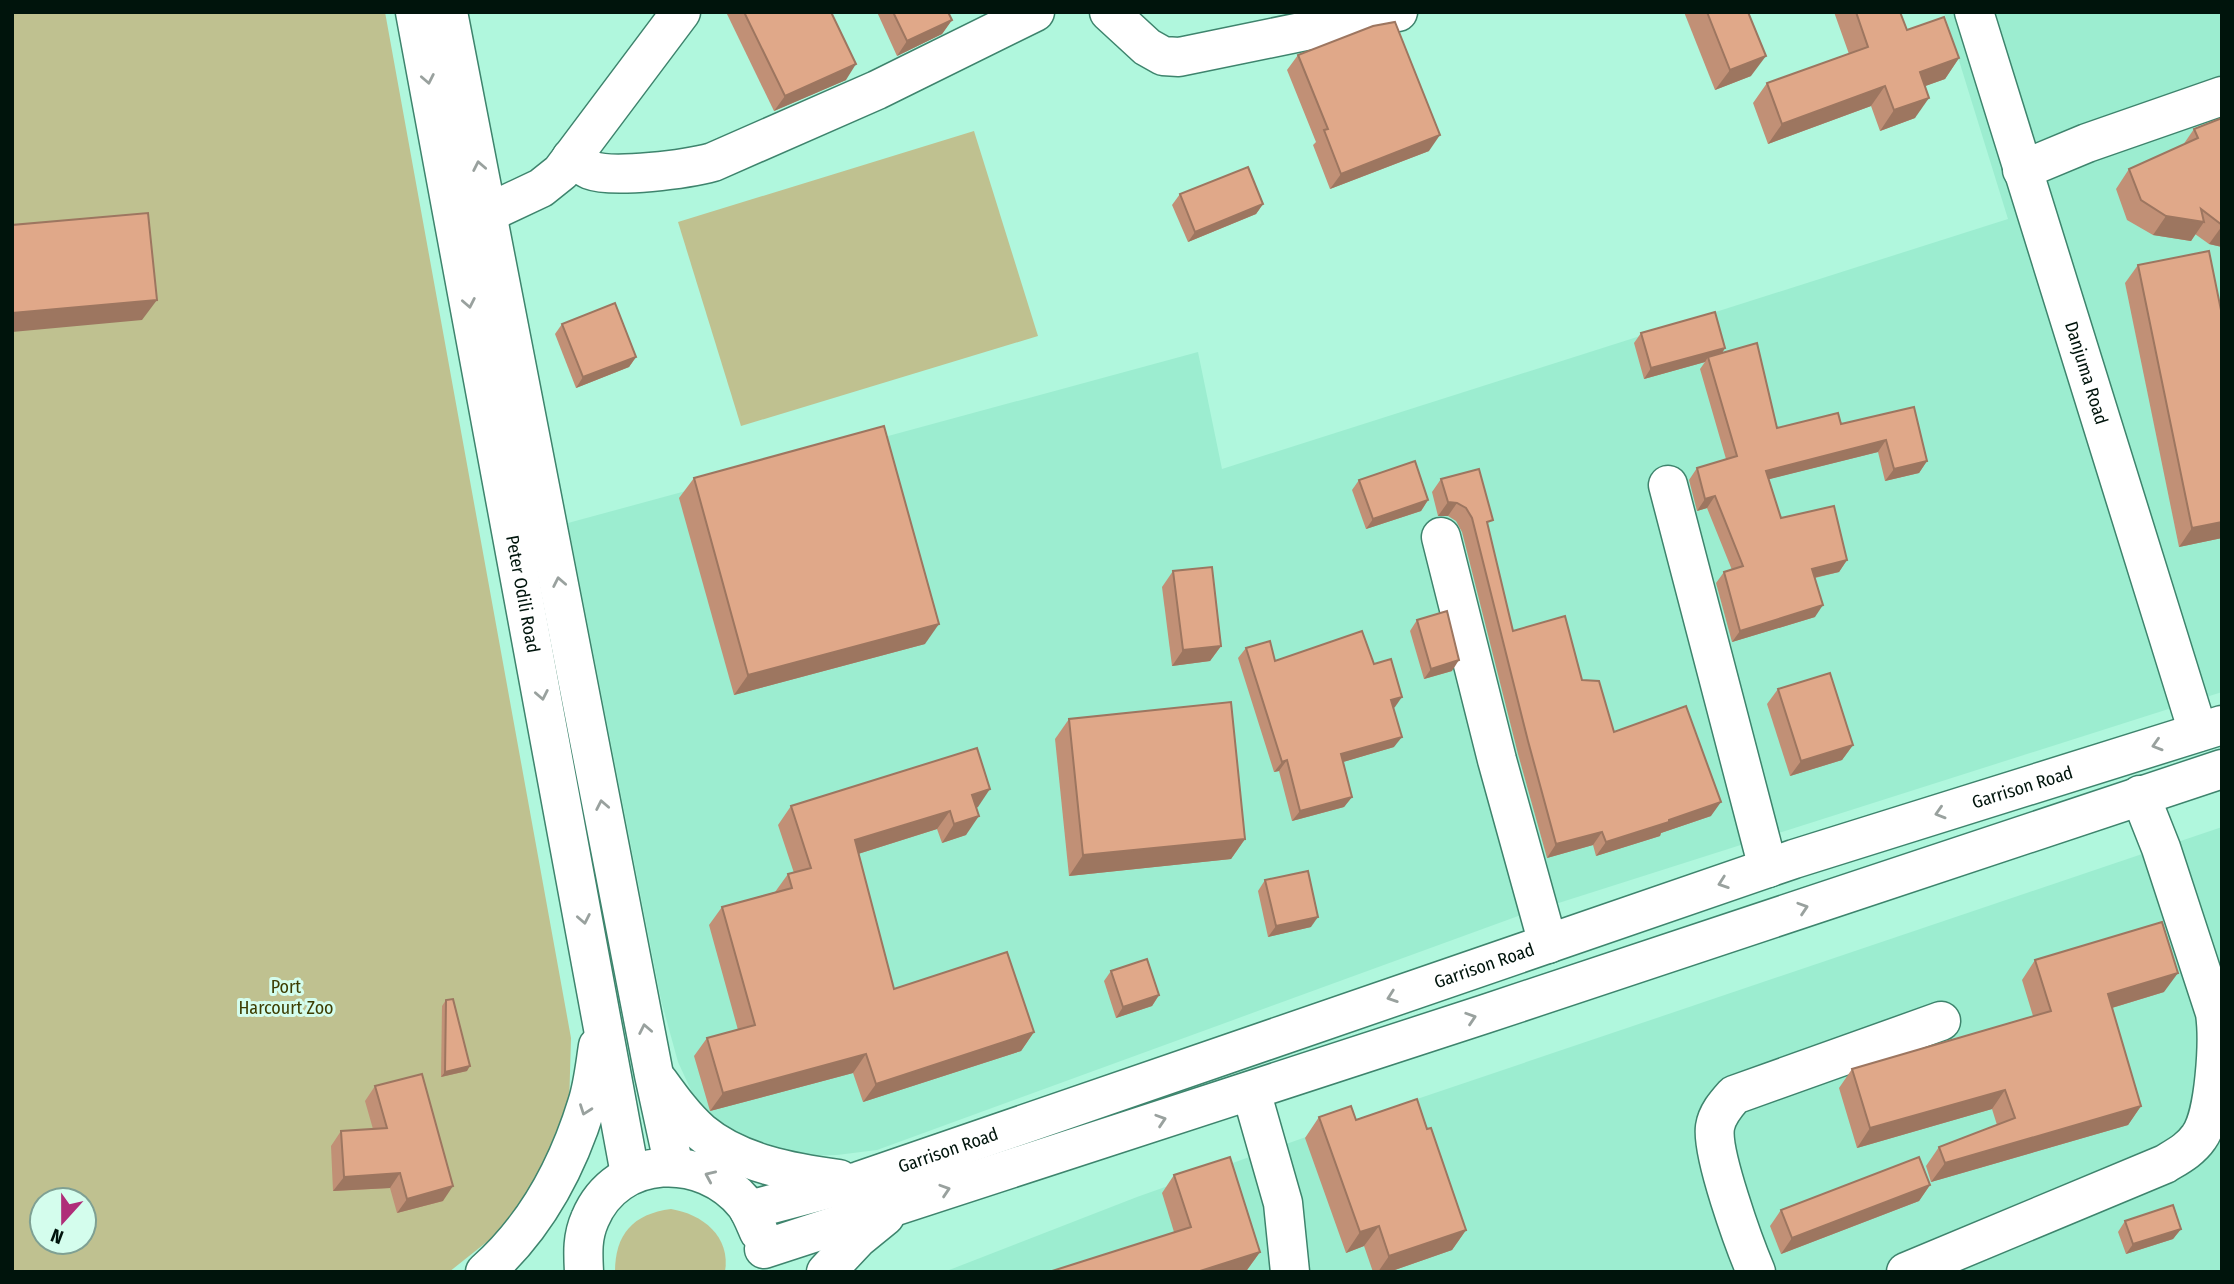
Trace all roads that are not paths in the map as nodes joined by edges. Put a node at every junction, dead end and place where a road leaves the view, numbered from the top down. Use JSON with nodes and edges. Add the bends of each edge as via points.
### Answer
{"nodes":[{"id":1,"x":415,"y":12,"type":"edge"},
{"id":2,"x":448,"y":12,"type":"edge"},
{"id":3,"x":681,"y":12,"type":"edge"},
{"id":4,"x":1035,"y":12,"type":"edge"},
{"id":5,"x":1109,"y":12,"type":"edge"},
{"id":6,"x":1398,"y":12,"type":"edge"},
{"id":7,"x":1974,"y":12,"type":"edge"},
{"id":8,"x":993,"y":21,"type":"edge"},
{"id":9,"x":1260,"y":26,"type":"edge"},
{"id":10,"x":2222,"y":96,"type":"edge"},
{"id":11,"x":571,"y":158,"type":"junction"},
{"id":12,"x":2022,"y":170,"type":"junction"},
{"id":13,"x":488,"y":213,"type":"junction"},
{"id":14,"x":1668,"y":485,"type":"dead end"},
{"id":15,"x":1441,"y":537,"type":"dead end"},
{"id":16,"x":2210,"y":729,"type":"edge"},
{"id":17,"x":2219,"y":778,"type":"edge"},
{"id":18,"x":2140,"y":795,"type":"junction"},
{"id":19,"x":1769,"y":868,"type":"junction"},
{"id":20,"x":1548,"y":944,"type":"junction"},
{"id":21,"x":603,"y":1020,"type":"junction"},
{"id":22,"x":1941,"y":1021,"type":"dead end"},
{"id":23,"x":654,"y":1075,"type":"junction"},
{"id":24,"x":1251,"y":1091,"type":"junction"},
{"id":25,"x":674,"y":1167,"type":"junction"},
{"id":26,"x":630,"y":1174,"type":"junction"},
{"id":27,"x":859,"y":1181,"type":"junction"},
{"id":28,"x":898,"y":1205,"type":"junction"},
{"id":29,"x":749,"y":1210,"type":"junction"},
{"id":30,"x":762,"y":1260,"type":"edge"},
{"id":31,"x":579,"y":1270,"type":"edge"},
{"id":32,"x":485,"y":1272,"type":"edge"},
{"id":33,"x":825,"y":1272,"type":"edge"},
{"id":34,"x":1290,"y":1272,"type":"edge"},
{"id":35,"x":1756,"y":1272,"type":"edge"},
{"id":36,"x":1906,"y":1272,"type":"edge"}],
"edges":[{"from":1,"to":21,"type":"main road","name":"Peter Odili Road","one_way":true},
{"from":13,"to":2,"type":"main road","one_way":true},
{"from":3,"to":11,"type":"main road"},
{"from":4,"to":8,"type":"main road"},
{"from":5,"to":9,"type":"main road","via":[[1163,56],[1179,57]]},
{"from":6,"to":9,"type":"main road"},
{"from":7,"to":12,"type":"main road","name":"Danjuma Road"},
{"from":8,"to":11,"type":"main road","via":[[877,90],[713,162],[686,169],[604,173]]},
{"from":10,"to":12,"type":"main road"},
{"from":11,"to":13,"type":"main road","via":[[541,188]]},
{"from":12,"to":16,"type":"main road","name":"Danjuma Road"},
{"from":23,"to":13,"type":"main road","one_way":true},
{"from":14,"to":19,"type":"main road"},
{"from":15,"to":20,"type":"main road"},
{"from":16,"to":19,"type":"main road","name":"Garrison Road","one_way":true},
{"from":17,"to":18,"type":"main road","name":"Garrison Road"},
{"from":24,"to":18,"type":"main road","name":"Garrison Road","one_way":true},
{"from":18,"to":36,"type":"main road","via":[[2215,1013],[2210,1112],[2201,1135],[2165,1164]]},
{"from":19,"to":20,"type":"main road","name":"Garrison Road","one_way":true},
{"from":20,"to":27,"type":"main road","name":"Garrison Road","one_way":true},
{"from":21,"to":26,"type":"main road","name":"Peter Odili Road"},
{"from":21,"to":32,"type":"main road","one_way":true,"via":[[588,1102],[560,1174],[530,1225]]},
{"from":22,"to":35,"type":"main road","via":[[1734,1095],[1723,1106],[1715,1126],[1716,1152]]},
{"from":23,"to":25,"type":"main road"},
{"from":23,"to":27,"type":"main road","via":[[703,1133],[733,1151],[798,1174]]},
{"from":28,"to":24,"type":"main road","name":"Garrison Road","one_way":true},
{"from":24,"to":34,"type":"main road","via":[[1283,1203]]},
{"from":25,"to":26,"type":"main road"},
{"from":29,"to":25,"type":"main road","one_way":true,"via":[[724,1183],[695,1170]]},
{"from":26,"to":31,"type":"main road","via":[[608,1192],[590,1218]]},
{"from":27,"to":29,"type":"main road","name":"Garrison Road"},
{"from":28,"to":30,"type":"main road","name":"Garrison Road"},
{"from":28,"to":33,"type":"main road"},
{"from":29,"to":30,"type":"main road","via":[[760,1233]]}]}
